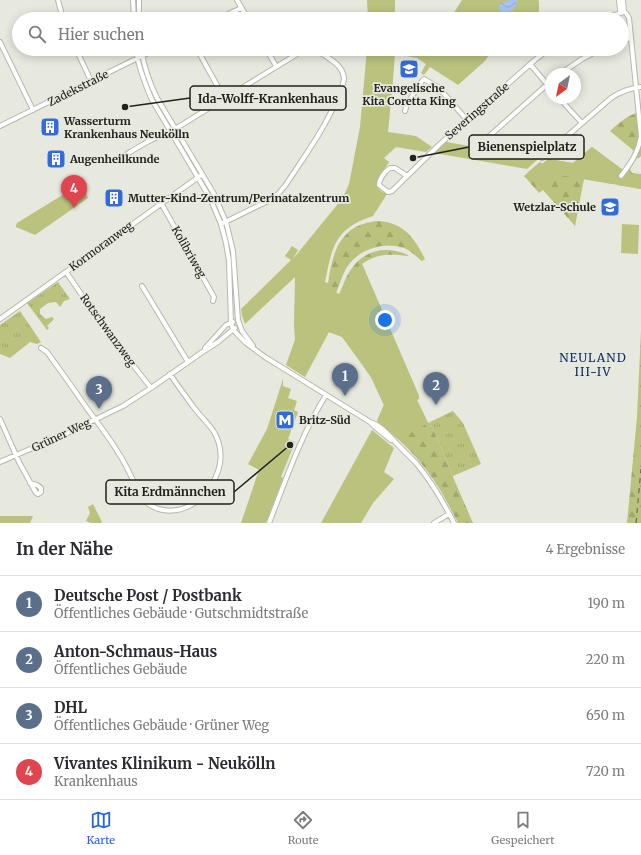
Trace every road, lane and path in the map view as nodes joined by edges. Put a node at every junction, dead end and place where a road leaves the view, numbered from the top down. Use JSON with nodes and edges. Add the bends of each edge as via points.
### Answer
{"nodes":[{"id":1,"x":58,"y":0,"type":"edge"},
{"id":2,"x":134,"y":0,"type":"edge"},
{"id":3,"x":139,"y":0,"type":"edge"},
{"id":4,"x":237,"y":0,"type":"edge"},
{"id":5,"x":619,"y":0,"type":"edge"},
{"id":6,"x":623,"y":0,"type":"edge"},
{"id":7,"x":241,"y":8,"type":"junction"},
{"id":8,"x":61,"y":12,"type":"edge"},
{"id":9,"x":134,"y":12,"type":"edge"},
{"id":10,"x":139,"y":12,"type":"edge"},
{"id":11,"x":233,"y":12,"type":"edge"},
{"id":12,"x":244,"y":12,"type":"edge"},
{"id":13,"x":624,"y":12,"type":"joint"},
{"id":14,"x":629,"y":23,"type":"edge"},
{"id":15,"x":631,"y":38,"type":"joint"},
{"id":16,"x":0,"y":42,"type":"edge"},
{"id":17,"x":79,"y":56,"type":"edge"},
{"id":18,"x":142,"y":56,"type":"joint"},
{"id":19,"x":201,"y":56,"type":"edge"},
{"id":20,"x":270,"y":56,"type":"edge"},
{"id":21,"x":293,"y":56,"type":"edge"},
{"id":22,"x":324,"y":56,"type":"edge"},
{"id":23,"x":540,"y":56,"type":"edge"},
{"id":24,"x":588,"y":56,"type":"edge"},
{"id":25,"x":138,"y":58,"type":"junction"},
{"id":26,"x":530,"y":64,"type":"junction"},
{"id":27,"x":276,"y":66,"type":"junction"},
{"id":28,"x":569,"y":68,"type":"edge"},
{"id":29,"x":545,"y":79,"type":"edge"},
{"id":30,"x":91,"y":81,"type":"junction"},
{"id":31,"x":545,"y":87,"type":"edge"},
{"id":32,"x":641,"y":87,"type":"edge"},
{"id":33,"x":636,"y":88,"type":"junction"},
{"id":34,"x":224,"y":98,"type":"junction"},
{"id":35,"x":565,"y":104,"type":"edge"},
{"id":36,"x":33,"y":110,"type":"junction"},
{"id":37,"x":405,"y":111,"type":"dead end"},
{"id":38,"x":467,"y":120,"type":"junction"},
{"id":39,"x":582,"y":123,"type":"junction"},
{"id":40,"x":0,"y":126,"type":"edge"},
{"id":41,"x":175,"y":129,"type":"junction"},
{"id":42,"x":170,"y":131,"type":"junction"},
{"id":43,"x":477,"y":147,"type":"dead end"},
{"id":44,"x":126,"y":155,"type":"dead end"},
{"id":45,"x":542,"y":158,"type":"dead end"},
{"id":46,"x":200,"y":176,"type":"junction"},
{"id":47,"x":407,"y":176,"type":"junction"},
{"id":48,"x":621,"y":176,"type":"dead end"},
{"id":49,"x":161,"y":203,"type":"junction"},
{"id":50,"x":226,"y":222,"type":"junction"},
{"id":51,"x":221,"y":224,"type":"junction"},
{"id":52,"x":66,"y":272,"type":"junction"},
{"id":53,"x":142,"y":286,"type":"dead end"},
{"id":54,"x":213,"y":301,"type":"dead end"},
{"id":55,"x":0,"y":319,"type":"edge"},
{"id":56,"x":238,"y":320,"type":"junction"},
{"id":57,"x":231,"y":323,"type":"junction"},
{"id":58,"x":239,"y":326,"type":"junction"},
{"id":59,"x":234,"y":329,"type":"junction"},
{"id":60,"x":41,"y":348,"type":"dead end"},
{"id":61,"x":257,"y":351,"type":"junction"},
{"id":62,"x":201,"y":353,"type":"junction"},
{"id":63,"x":188,"y":362,"type":"junction"},
{"id":64,"x":170,"y":374,"type":"junction"},
{"id":65,"x":151,"y":388,"type":"junction"},
{"id":66,"x":326,"y":395,"type":"junction"},
{"id":67,"x":0,"y":419,"type":"edge"},
{"id":68,"x":95,"y":420,"type":"junction"},
{"id":69,"x":16,"y":455,"type":"junction"},
{"id":70,"x":0,"y":462,"type":"edge"},
{"id":71,"x":30,"y":484,"type":"dead end"},
{"id":72,"x":450,"y":514,"type":"junction"},
{"id":73,"x":269,"y":523,"type":"edge"},
{"id":74,"x":434,"y":523,"type":"edge"},
{"id":75,"x":454,"y":523,"type":"edge"}],
"edges":[{"from":1,"to":8,"type":"street"},
{"from":2,"to":9,"type":"street"},
{"from":3,"to":10,"type":"street"},
{"from":4,"to":7,"type":"street"},
{"from":5,"to":13,"type":"street","via":[[620,10]]},
{"from":6,"to":13,"type":"street"},
{"from":7,"to":11,"type":"street"},
{"from":7,"to":12,"type":"street"},
{"from":14,"to":15,"type":"street"},
{"from":15,"to":33,"type":"street"},
{"from":16,"to":36,"type":"street"},
{"from":17,"to":30,"type":"street"},
{"from":18,"to":25,"type":"street","name":"Zadekstraße"},
{"from":18,"to":41,"type":"street","via":[[151,85]]},
{"from":19,"to":34,"type":"street"},
{"from":20,"to":27,"type":"street"},
{"from":21,"to":27,"type":"street"},
{"from":22,"to":50,"type":"street","via":[[334,62],[344,75],[343,84],[328,120],[278,194]]},
{"from":23,"to":26,"type":"street","name":"Severingstraße"},
{"from":24,"to":28,"type":"street"},
{"from":25,"to":30,"type":"street","name":"Zadekstraße"},
{"from":25,"to":42,"type":"street","via":[[146,87]]},
{"from":26,"to":29,"type":"street"},
{"from":26,"to":38,"type":"street","name":"Severingstraße"},
{"from":27,"to":34,"type":"street"},
{"from":30,"to":36,"type":"street","name":"Zadekstraße"},
{"from":31,"to":43,"type":"street"},
{"from":32,"to":33,"type":"street"},
{"from":33,"to":39,"type":"street","via":[[611,98]]},
{"from":33,"to":48,"type":"street","via":[[640,144]]},
{"from":34,"to":41,"type":"street"},
{"from":35,"to":39,"type":"street"},
{"from":36,"to":40,"type":"street","name":"Zadekstraße"},
{"from":37,"to":38,"type":"street","via":[[424,79],[438,87]]},
{"from":38,"to":47,"type":"street","name":"Severingstraße"},
{"from":39,"to":45,"type":"street"},
{"from":41,"to":42,"type":"street"},
{"from":41,"to":46,"type":"street"},
{"from":42,"to":44,"type":"street"},
{"from":42,"to":46,"type":"street"},
{"from":46,"to":49,"type":"street","name":"Kormoranweg"},
{"from":46,"to":50,"type":"street","via":[[214,194]]},
{"from":46,"to":51,"type":"street"},
{"from":47,"to":47,"type":"street","name":"Severingstraße","via":[[390,192],[379,186],[390,168]]},
{"from":49,"to":52,"type":"street","name":"Kormoranweg"},
{"from":49,"to":54,"type":"street","name":"Kolibriweg","via":[[214,297]]},
{"from":50,"to":51,"type":"street"},
{"from":50,"to":56,"type":"street","via":[[233,251]]},
{"from":51,"to":57,"type":"street","via":[[229,260]]},
{"from":52,"to":55,"type":"street","name":"Kormoranweg"},
{"from":52,"to":65,"type":"street","name":"Rotschwanzweg"},
{"from":53,"to":63,"type":"street"},
{"from":56,"to":57,"type":"street","name":"Grüner Weg"},
{"from":56,"to":58,"type":"street"},
{"from":57,"to":59,"type":"street"},
{"from":57,"to":62,"type":"street","name":"Grüner Weg","via":[[226,325]]},
{"from":58,"to":59,"type":"street","name":"Grüner Weg"},
{"from":58,"to":61,"type":"street"},
{"from":59,"to":61,"type":"street"},
{"from":59,"to":62,"type":"street","name":"Grüner Weg"},
{"from":60,"to":68,"type":"street","via":[[47,352]]},
{"from":61,"to":66,"type":"street"},
{"from":62,"to":63,"type":"street","name":"Grüner Weg"},
{"from":63,"to":64,"type":"street","name":"Grüner Weg"},
{"from":64,"to":65,"type":"street","name":"Grüner Weg"},
{"from":64,"to":68,"type":"street","via":[[213,430],[221,451],[215,479],[193,505],[179,510],[168,510],[155,508],[147,503],[119,454]]},
{"from":65,"to":68,"type":"street","name":"Grüner Weg"},
{"from":66,"to":72,"type":"street","via":[[382,428],[394,439],[426,476]]},
{"from":66,"to":73,"type":"street","via":[[300,443]]},
{"from":67,"to":69,"type":"street"},
{"from":68,"to":69,"type":"street","name":"Grüner Weg"},
{"from":69,"to":70,"type":"street","name":"Grüner Weg"},
{"from":69,"to":71,"type":"street"},
{"from":72,"to":74,"type":"street"},
{"from":72,"to":75,"type":"street"}]}
